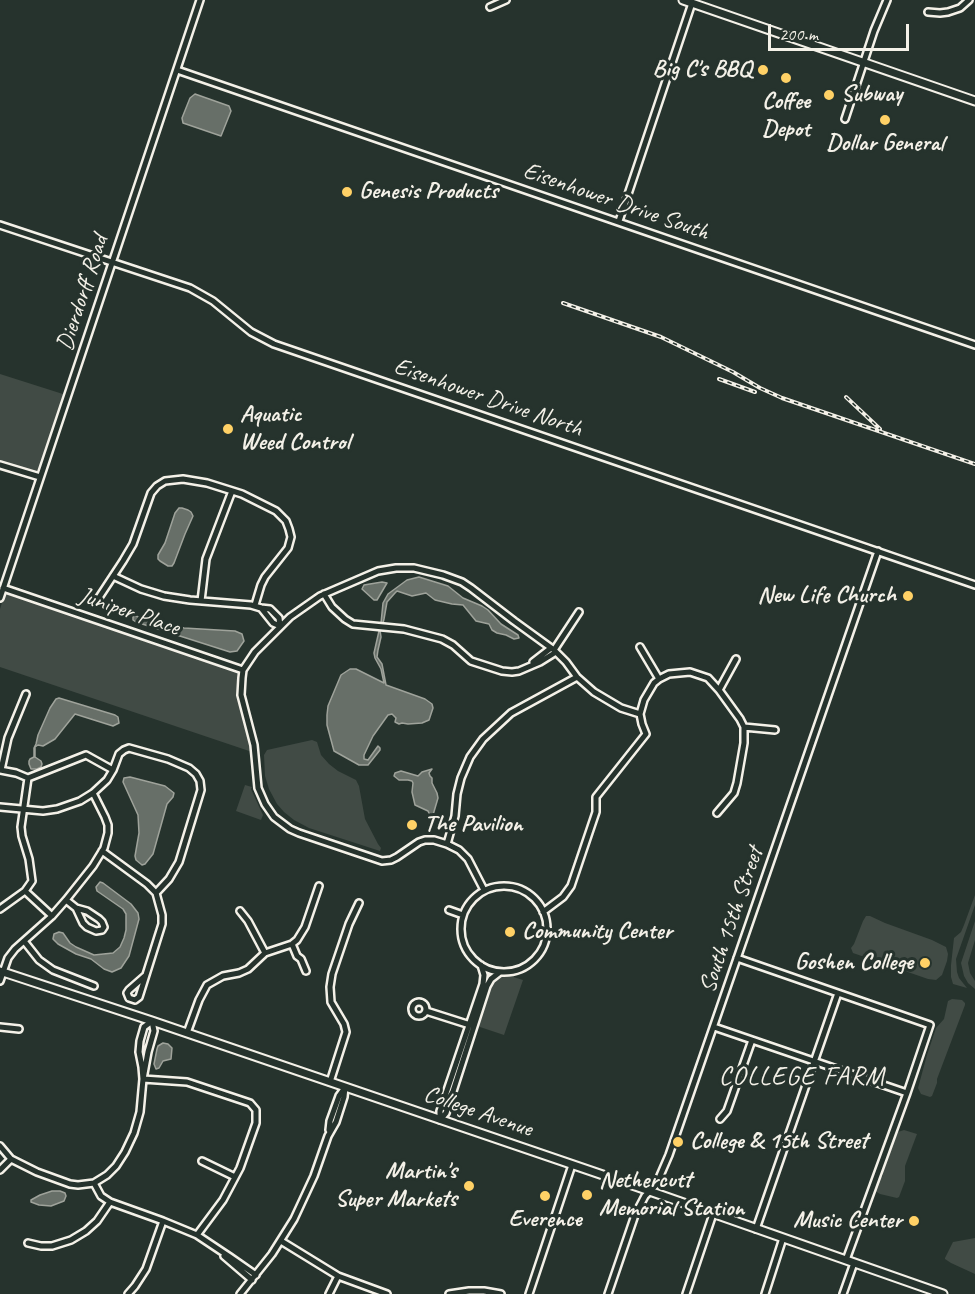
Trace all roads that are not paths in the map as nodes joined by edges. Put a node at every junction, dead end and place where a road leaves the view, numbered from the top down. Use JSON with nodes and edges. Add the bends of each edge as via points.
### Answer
{"nodes":[{"id":1,"x":200,"y":0,"type":"edge"},
{"id":2,"x":506,"y":0,"type":"edge"},
{"id":3,"x":683,"y":0,"type":"edge"},
{"id":4,"x":887,"y":0,"type":"edge"},
{"id":5,"x":969,"y":0,"type":"edge"},
{"id":6,"x":692,"y":3,"type":"junction"},
{"id":7,"x":490,"y":7,"type":"dead end"},
{"id":8,"x":928,"y":12,"type":"dead end"},
{"id":9,"x":864,"y":62,"type":"junction"},
{"id":10,"x":177,"y":70,"type":"junction"},
{"id":11,"x":975,"y":101,"type":"edge"},
{"id":12,"x":845,"y":119,"type":"dead end"},
{"id":13,"x":619,"y":221,"type":"junction"},
{"id":14,"x":0,"y":225,"type":"edge"},
{"id":15,"x":112,"y":261,"type":"junction"},
{"id":16,"x":975,"y":345,"type":"edge"},
{"id":17,"x":0,"y":465,"type":"edge"},
{"id":18,"x":40,"y":477,"type":"junction"},
{"id":19,"x":232,"y":490,"type":"junction"},
{"id":20,"x":878,"y":551,"type":"junction"},
{"id":21,"x":113,"y":576,"type":"junction"},
{"id":22,"x":975,"y":585,"type":"edge"},
{"id":23,"x":3,"y":588,"type":"junction"},
{"id":24,"x":326,"y":593,"type":"junction"},
{"id":25,"x":0,"y":598,"type":"edge"},
{"id":26,"x":98,"y":599,"type":"dead end"},
{"id":27,"x":201,"y":601,"type":"junction"},
{"id":28,"x":258,"y":607,"type":"junction"},
{"id":29,"x":579,"y":612,"type":"dead end"},
{"id":30,"x":280,"y":626,"type":"junction"},
{"id":31,"x":640,"y":647,"type":"dead end"},
{"id":32,"x":553,"y":650,"type":"junction"},
{"id":33,"x":736,"y":659,"type":"dead end"},
{"id":34,"x":243,"y":670,"type":"junction"},
{"id":35,"x":577,"y":677,"type":"junction"},
{"id":36,"x":659,"y":679,"type":"junction"},
{"id":37,"x":719,"y":690,"type":"junction"},
{"id":38,"x":26,"y":694,"type":"dead end"},
{"id":39,"x":640,"y":714,"type":"junction"},
{"id":40,"x":744,"y":727,"type":"junction"},
{"id":41,"x":775,"y":730,"type":"dead end"},
{"id":42,"x":0,"y":770,"type":"edge"},
{"id":43,"x":113,"y":770,"type":"junction"},
{"id":44,"x":28,"y":778,"type":"junction"},
{"id":45,"x":93,"y":793,"type":"junction"},
{"id":46,"x":0,"y":807,"type":"edge"},
{"id":47,"x":22,"y":810,"type":"junction"},
{"id":48,"x":717,"y":813,"type":"dead end"},
{"id":49,"x":447,"y":844,"type":"junction"},
{"id":50,"x":102,"y":851,"type":"junction"},
{"id":51,"x":319,"y":886,"type":"dead end"},
{"id":52,"x":484,"y":890,"type":"junction"},
{"id":53,"x":25,"y":891,"type":"junction"},
{"id":54,"x":156,"y":893,"type":"junction"},
{"id":55,"x":66,"y":900,"type":"junction"},
{"id":56,"x":359,"y":903,"type":"dead end"},
{"id":57,"x":76,"y":908,"type":"junction"},
{"id":58,"x":0,"y":909,"type":"edge"},
{"id":59,"x":449,"y":910,"type":"dead end"},
{"id":60,"x":240,"y":911,"type":"dead end"},
{"id":61,"x":543,"y":912,"type":"junction"},
{"id":62,"x":463,"y":915,"type":"junction"},
{"id":63,"x":52,"y":916,"type":"junction"},
{"id":64,"x":24,"y":941,"type":"junction"},
{"id":65,"x":292,"y":944,"type":"junction"},
{"id":66,"x":265,"y":954,"type":"junction"},
{"id":67,"x":737,"y":958,"type":"junction"},
{"id":68,"x":481,"y":965,"type":"junction"},
{"id":69,"x":2,"y":971,"type":"edge"},
{"id":70,"x":306,"y":971,"type":"dead end"},
{"id":71,"x":500,"y":972,"type":"junction"},
{"id":72,"x":145,"y":976,"type":"dead end"},
{"id":73,"x":0,"y":981,"type":"edge"},
{"id":74,"x":94,"y":986,"type":"dead end"},
{"id":75,"x":838,"y":993,"type":"junction"},
{"id":76,"x":426,"y":1011,"type":"dead end"},
{"id":77,"x":152,"y":1021,"type":"junction"},
{"id":78,"x":471,"y":1026,"type":"junction"},
{"id":79,"x":0,"y":1027,"type":"edge"},
{"id":80,"x":714,"y":1027,"type":"junction"},
{"id":81,"x":19,"y":1029,"type":"dead end"},
{"id":82,"x":187,"y":1033,"type":"junction"},
{"id":83,"x":752,"y":1040,"type":"junction"},
{"id":84,"x":814,"y":1061,"type":"junction"},
{"id":85,"x":143,"y":1079,"type":"junction"},
{"id":86,"x":330,"y":1082,"type":"junction"},
{"id":87,"x":345,"y":1087,"type":"junction"},
{"id":88,"x":907,"y":1093,"type":"junction"},
{"id":89,"x":720,"y":1119,"type":"dead end"},
{"id":90,"x":440,"y":1120,"type":"junction"},
{"id":91,"x":0,"y":1146,"type":"edge"},
{"id":92,"x":11,"y":1159,"type":"junction"},
{"id":93,"x":202,"y":1161,"type":"dead end"},
{"id":94,"x":572,"y":1165,"type":"junction"},
{"id":95,"x":0,"y":1170,"type":"edge"},
{"id":96,"x":235,"y":1177,"type":"junction"},
{"id":97,"x":94,"y":1183,"type":"junction"},
{"id":98,"x":650,"y":1191,"type":"junction"},
{"id":99,"x":110,"y":1202,"type":"junction"},
{"id":100,"x":713,"y":1214,"type":"junction"},
{"id":101,"x":163,"y":1221,"type":"junction"},
{"id":102,"x":756,"y":1229,"type":"junction"},
{"id":103,"x":197,"y":1235,"type":"junction"},
{"id":104,"x":783,"y":1239,"type":"junction"},
{"id":105,"x":281,"y":1240,"type":"junction"},
{"id":106,"x":28,"y":1243,"type":"dead end"},
{"id":107,"x":850,"y":1262,"type":"junction"},
{"id":108,"x":338,"y":1276,"type":"junction"},
{"id":109,"x":254,"y":1278,"type":"junction"},
{"id":110,"x":922,"y":1291,"type":"edge"},
{"id":111,"x":128,"y":1294,"type":"edge"},
{"id":112,"x":240,"y":1294,"type":"edge"},
{"id":113,"x":329,"y":1294,"type":"edge"},
{"id":114,"x":387,"y":1294,"type":"edge"},
{"id":115,"x":449,"y":1294,"type":"edge"},
{"id":116,"x":501,"y":1294,"type":"edge"},
{"id":117,"x":529,"y":1294,"type":"edge"},
{"id":118,"x":608,"y":1294,"type":"edge"},
{"id":119,"x":687,"y":1294,"type":"edge"},
{"id":120,"x":765,"y":1294,"type":"edge"},
{"id":121,"x":843,"y":1294,"type":"edge"},
{"id":122,"x":943,"y":1294,"type":"edge"}],
"edges":[{"from":1,"to":10,"type":"street","name":"Dierdorff Road"},
{"from":2,"to":7,"type":"street"},
{"from":3,"to":6,"type":"main road"},
{"from":4,"to":9,"type":"street"},
{"from":5,"to":8,"type":"street","via":[[948,12]]},
{"from":6,"to":9,"type":"main road"},
{"from":6,"to":13,"type":"street"},
{"from":9,"to":11,"type":"main road"},
{"from":9,"to":12,"type":"street"},
{"from":10,"to":13,"type":"street","name":"Eisenhower Drive South"},
{"from":10,"to":15,"type":"street","name":"Dierdorff Road"},
{"from":13,"to":16,"type":"street","name":"Eisenhower Drive South"},
{"from":14,"to":15,"type":"street","name":"Eisenhower Drive North"},
{"from":15,"to":18,"type":"street","name":"Dierdorff Road"},
{"from":15,"to":20,"type":"street","name":"Eisenhower Drive North","via":[[202,294],[251,332],[274,344]]},
{"from":17,"to":18,"type":"street"},
{"from":18,"to":23,"type":"street","name":"Dierdorff Road"},
{"from":19,"to":21,"type":"street","via":[[183,479],[161,483],[150,496],[135,538]]},
{"from":19,"to":27,"type":"street","via":[[206,559]]},
{"from":19,"to":28,"type":"street","via":[[284,517],[291,537],[288,548],[262,582]]},
{"from":20,"to":22,"type":"street","name":"Eisenhower Drive North"},
{"from":20,"to":67,"type":"street","name":"South 15th Street"},
{"from":21,"to":26,"type":"street"},
{"from":21,"to":27,"type":"street","via":[[150,592]]},
{"from":23,"to":25,"type":"street","name":"Dierdorff Road"},
{"from":23,"to":34,"type":"street","name":"Juniper Place"},
{"from":24,"to":30,"type":"street"},
{"from":24,"to":32,"type":"street","via":[[382,570],[414,568],[434,572],[471,588]]},
{"from":24,"to":32,"type":"street","via":[[337,611],[353,624],[413,631],[442,639],[471,661],[497,669],[512,672],[524,668],[540,662]]},
{"from":27,"to":28,"type":"street"},
{"from":28,"to":30,"type":"street","via":[[270,609],[279,618]]},
{"from":29,"to":32,"type":"street"},
{"from":30,"to":34,"type":"street"},
{"from":31,"to":36,"type":"street"},
{"from":32,"to":35,"type":"street"},
{"from":33,"to":37,"type":"street"},
{"from":34,"to":49,"type":"street","via":[[241,695],[255,753],[258,788],[274,817],[298,833],[382,861],[391,860],[425,840]]},
{"from":35,"to":39,"type":"street","via":[[601,697]]},
{"from":35,"to":49,"type":"street","via":[[511,713],[483,739],[461,778]]},
{"from":36,"to":37,"type":"street","via":[[690,672],[708,678]]},
{"from":36,"to":39,"type":"street","via":[[647,694]]},
{"from":37,"to":40,"type":"street"},
{"from":38,"to":42,"type":"street"},
{"from":39,"to":61,"type":"street","via":[[646,734],[596,797],[596,812],[571,886]]},
{"from":40,"to":41,"type":"street"},
{"from":40,"to":48,"type":"street","via":[[734,793]]},
{"from":42,"to":44,"type":"street"},
{"from":43,"to":44,"type":"street","via":[[86,755]]},
{"from":43,"to":45,"type":"street"},
{"from":43,"to":54,"type":"street","via":[[119,754],[129,748],[181,764],[200,781],[201,790],[179,862]]},
{"from":44,"to":47,"type":"street"},
{"from":45,"to":47,"type":"street","via":[[57,809]]},
{"from":45,"to":50,"type":"street","via":[[108,825]]},
{"from":46,"to":47,"type":"street"},
{"from":47,"to":53,"type":"street","via":[[22,836],[32,881]]},
{"from":49,"to":52,"type":"street","via":[[468,858]]},
{"from":50,"to":54,"type":"street"},
{"from":50,"to":55,"type":"street"},
{"from":51,"to":65,"type":"street","via":[[303,932]]},
{"from":52,"to":61,"type":"street","via":[[502,886],[521,890]]},
{"from":52,"to":62,"type":"street"},
{"from":53,"to":58,"type":"street"},
{"from":53,"to":63,"type":"street"},
{"from":54,"to":72,"type":"street","via":[[163,920]]},
{"from":55,"to":57,"type":"street"},
{"from":55,"to":63,"type":"street"},
{"from":56,"to":86,"type":"street","via":[[332,974],[331,1002],[346,1032]]},
{"from":57,"to":57,"type":"street","via":[[87,927],[102,930],[99,919]]},
{"from":59,"to":62,"type":"street"},
{"from":60,"to":66,"type":"street"},
{"from":61,"to":71,"type":"street","via":[[546,935],[540,952],[522,968]]},
{"from":62,"to":68,"type":"street","via":[[460,929],[464,946]]},
{"from":63,"to":64,"type":"street"},
{"from":64,"to":69,"type":"street"},
{"from":64,"to":74,"type":"street","via":[[53,970]]},
{"from":65,"to":66,"type":"street"},
{"from":65,"to":70,"type":"street"},
{"from":66,"to":82,"type":"street","via":[[248,969],[207,985]]},
{"from":67,"to":75,"type":"street"},
{"from":67,"to":80,"type":"street","name":"South 15th Street"},
{"from":68,"to":71,"type":"street"},
{"from":68,"to":78,"type":"street","via":[[483,984]]},
{"from":69,"to":73,"type":"street"},
{"from":69,"to":77,"type":"main road","name":"College Avenue"},
{"from":71,"to":78,"type":"street","via":[[489,983]]},
{"from":75,"to":84,"type":"street"},
{"from":75,"to":88,"type":"street","via":[[930,1025]]},
{"from":76,"to":78,"type":"street"},
{"from":77,"to":82,"type":"main road","name":"College Avenue"},
{"from":77,"to":85,"type":"street","via":[[154,1031]]},
{"from":77,"to":85,"type":"street","via":[[144,1027],[140,1041]]},
{"from":78,"to":90,"type":"street"},
{"from":79,"to":81,"type":"street"},
{"from":80,"to":83,"type":"street"},
{"from":80,"to":98,"type":"street","name":"South 15th Street","via":[[669,1155]]},
{"from":82,"to":86,"type":"main road","name":"College Avenue"},
{"from":83,"to":84,"type":"street"},
{"from":83,"to":89,"type":"street","via":[[727,1111]]},
{"from":84,"to":88,"type":"street"},
{"from":84,"to":102,"type":"street"},
{"from":85,"to":96,"type":"street","via":[[187,1082],[255,1107],[256,1123]]},
{"from":85,"to":97,"type":"street","via":[[135,1133],[112,1170]]},
{"from":86,"to":87,"type":"main road","name":"College Avenue"},
{"from":87,"to":90,"type":"main road","name":"College Avenue"},
{"from":87,"to":105,"type":"street","via":[[339,1095],[314,1176]]},
{"from":88,"to":107,"type":"street"},
{"from":90,"to":94,"type":"main road","name":"College Avenue"},
{"from":91,"to":92,"type":"street"},
{"from":92,"to":95,"type":"street"},
{"from":92,"to":97,"type":"street","via":[[70,1184]]},
{"from":93,"to":96,"type":"street"},
{"from":94,"to":98,"type":"main road","name":"College Avenue"},
{"from":94,"to":117,"type":"street"},
{"from":96,"to":103,"type":"street"},
{"from":97,"to":99,"type":"street","via":[[101,1196]]},
{"from":98,"to":100,"type":"main road","name":"College Avenue"},
{"from":98,"to":118,"type":"street","name":"South 15th Street","via":[[635,1215]]},
{"from":99,"to":101,"type":"street"},
{"from":99,"to":106,"type":"street","via":[[97,1221],[71,1240],[52,1246]]},
{"from":100,"to":102,"type":"main road","name":"College Avenue"},
{"from":100,"to":119,"type":"street"},
{"from":101,"to":103,"type":"street"},
{"from":101,"to":111,"type":"street","via":[[146,1269]]},
{"from":102,"to":104,"type":"main road","name":"College Avenue"},
{"from":103,"to":109,"type":"street"},
{"from":104,"to":107,"type":"main road","name":"College Avenue"},
{"from":104,"to":120,"type":"street"},
{"from":105,"to":108,"type":"street"},
{"from":105,"to":109,"type":"street"},
{"from":107,"to":110,"type":"main road","name":"College Avenue"},
{"from":107,"to":121,"type":"street"},
{"from":108,"to":113,"type":"street"},
{"from":108,"to":114,"type":"street"},
{"from":109,"to":112,"type":"street"},
{"from":110,"to":122,"type":"main road","name":"College Avenue"},
{"from":115,"to":116,"type":"street"}]}
